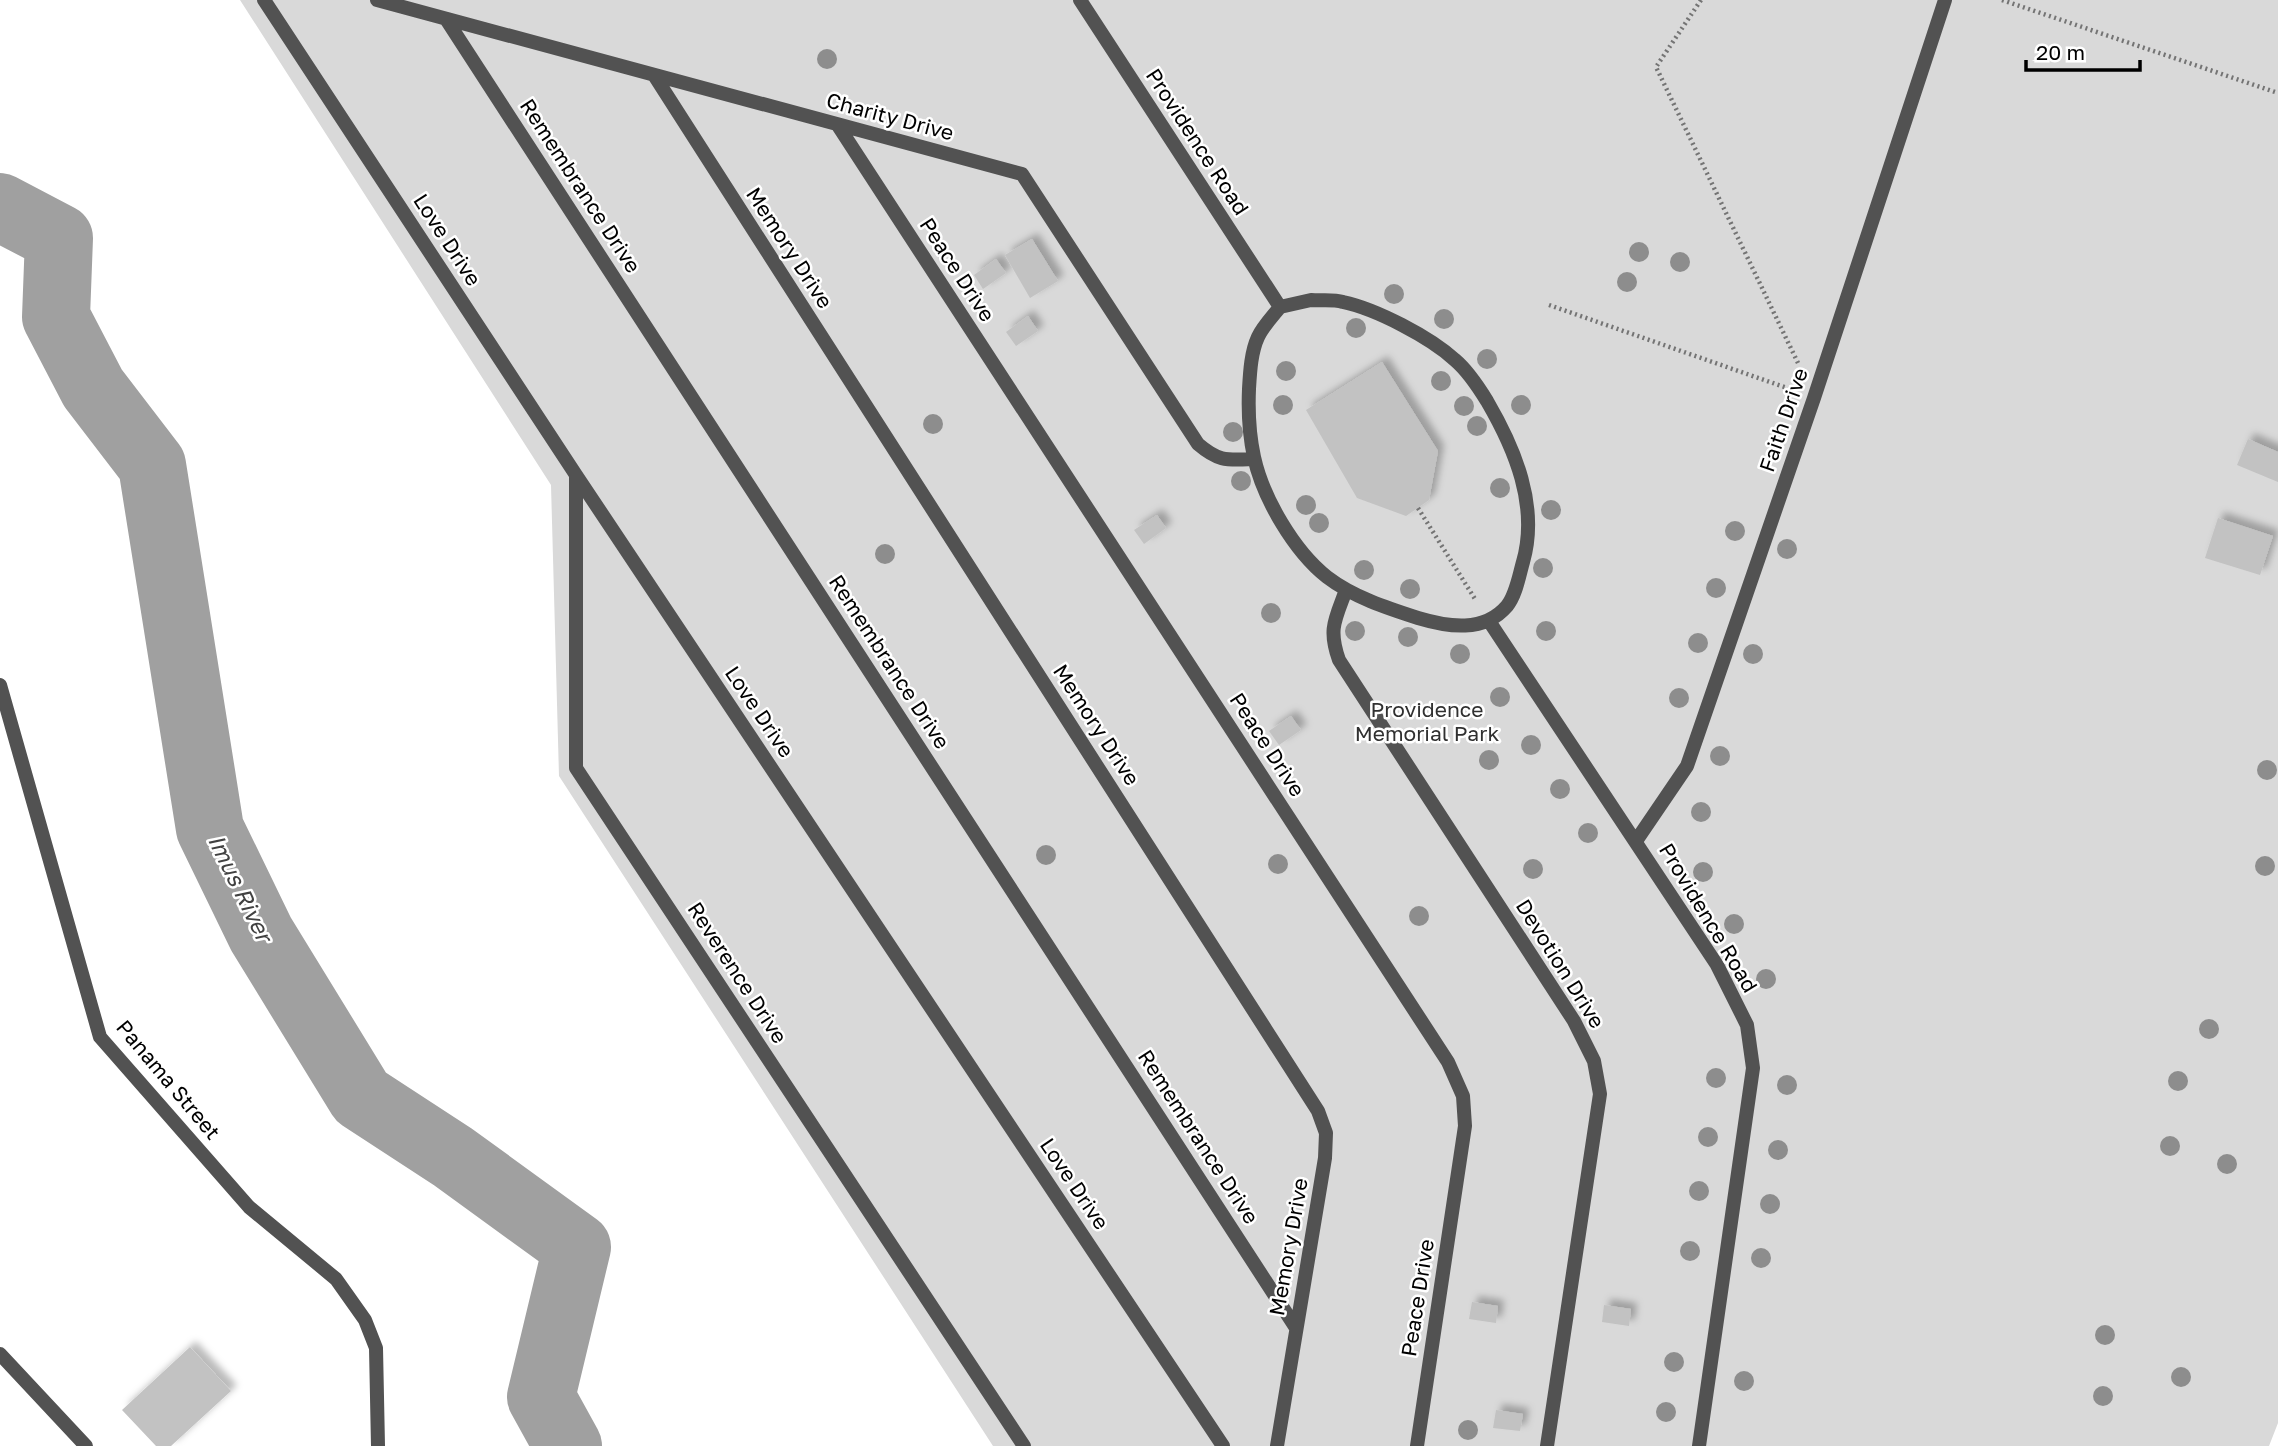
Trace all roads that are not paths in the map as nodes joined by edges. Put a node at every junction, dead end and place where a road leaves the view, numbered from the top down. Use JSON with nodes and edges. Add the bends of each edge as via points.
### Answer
{"nodes":[{"id":1,"x":264,"y":0,"type":"edge"},
{"id":2,"x":377,"y":0,"type":"edge"},
{"id":3,"x":1080,"y":0,"type":"edge"},
{"id":4,"x":1945,"y":0,"type":"edge"},
{"id":5,"x":446,"y":19,"type":"junction"},
{"id":6,"x":654,"y":75,"type":"junction"},
{"id":7,"x":837,"y":124,"type":"junction"},
{"id":8,"x":1280,"y":307,"type":"junction"},
{"id":9,"x":1254,"y":459,"type":"junction"},
{"id":10,"x":576,"y":475,"type":"junction"},
{"id":11,"x":1346,"y":590,"type":"junction"},
{"id":12,"x":1489,"y":621,"type":"junction"},
{"id":13,"x":0,"y":685,"type":"edge"},
{"id":14,"x":1636,"y":841,"type":"junction"},
{"id":15,"x":1296,"y":1328,"type":"junction"},
{"id":16,"x":0,"y":1354,"type":"edge"},
{"id":17,"x":86,"y":1446,"type":"edge"},
{"id":18,"x":378,"y":1446,"type":"edge"},
{"id":19,"x":1024,"y":1446,"type":"edge"},
{"id":20,"x":1223,"y":1446,"type":"edge"},
{"id":21,"x":1277,"y":1446,"type":"edge"},
{"id":22,"x":1417,"y":1446,"type":"edge"},
{"id":23,"x":1546,"y":1446,"type":"edge"},
{"id":24,"x":1699,"y":1446,"type":"edge"}],
"edges":[{"from":1,"to":10,"type":"street","name":"Love Drive"},
{"from":2,"to":5,"type":"street","name":"Charity Drive"},
{"from":3,"to":8,"type":"street","name":"Providence Road"},
{"from":4,"to":14,"type":"street","name":"Faith Drive","via":[[1687,766]]},
{"from":5,"to":6,"type":"street","name":"Charity Drive"},
{"from":5,"to":15,"type":"street","name":"Remembrance Drive"},
{"from":6,"to":7,"type":"street","name":"Charity Drive"},
{"from":6,"to":15,"type":"street","name":"Memory Drive","via":[[1318,1111],[1326,1133],[1325,1158]]},
{"from":7,"to":9,"type":"street","name":"Charity Drive","via":[[1022,174],[1198,444],[1212,456]]},
{"from":7,"to":22,"type":"street","name":"Peace Drive","via":[[1453,1073],[1463,1096],[1465,1126]]},
{"from":8,"to":9,"type":"street","via":[[1258,337],[1250,369],[1248,419]]},
{"from":8,"to":12,"type":"street","via":[[1311,300],[1342,301],[1404,325],[1455,360],[1485,397],[1507,435],[1521,473],[1528,515],[1525,554],[1516,586],[1507,606]]},
{"from":9,"to":11,"type":"street","via":[[1271,504],[1296,543]]},
{"from":10,"to":19,"type":"street","name":"Reverence Drive","via":[[576,768]]},
{"from":10,"to":20,"type":"street","name":"Love Drive"},
{"from":11,"to":12,"type":"street","via":[[1438,624],[1469,626]]},
{"from":11,"to":23,"type":"street","name":"Devotion Drive","via":[[1332,640],[1339,660],[1574,1021],[1594,1060],[1600,1094]]},
{"from":12,"to":14,"type":"street","name":"Providence Road"},
{"from":13,"to":18,"type":"street","name":"Panama Street","via":[[100,1037],[249,1208],[336,1279],[365,1320],[376,1348]]},
{"from":14,"to":24,"type":"street","name":"Providence Road","via":[[1717,965],[1747,1025],[1754,1068]]},
{"from":15,"to":21,"type":"street","name":"Memory Drive"},
{"from":16,"to":17,"type":"street"}]}
